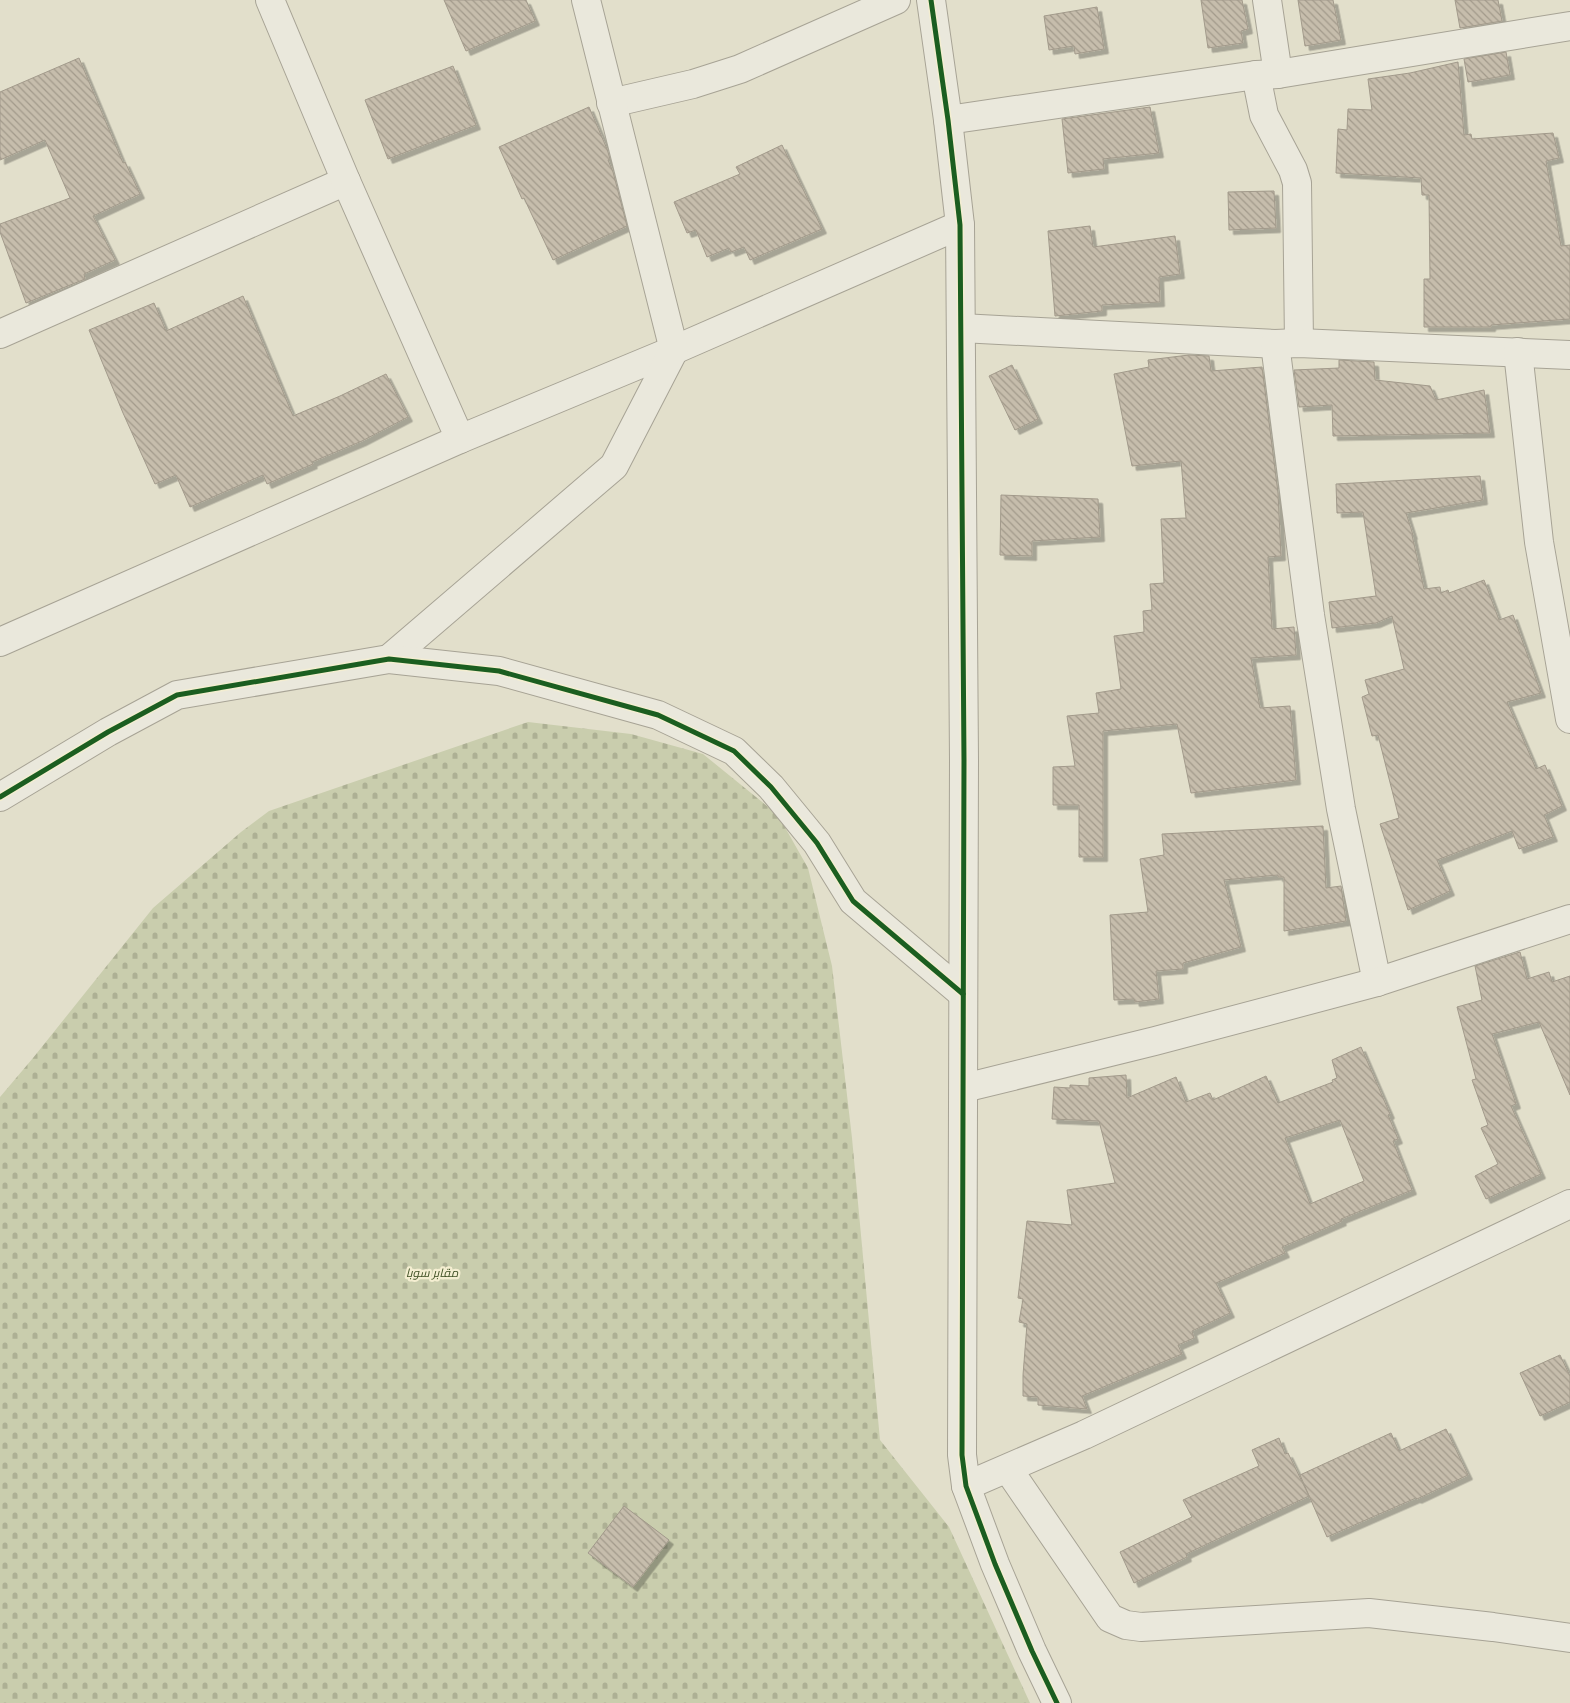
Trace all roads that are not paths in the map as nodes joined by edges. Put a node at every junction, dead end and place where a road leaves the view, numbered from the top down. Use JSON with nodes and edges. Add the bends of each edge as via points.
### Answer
{"nodes":[{"id":1,"x":270,"y":0,"type":"edge"},
{"id":2,"x":586,"y":0,"type":"edge"},
{"id":3,"x":896,"y":0,"type":"edge"},
{"id":4,"x":930,"y":0,"type":"edge"},
{"id":5,"x":1267,"y":0,"type":"edge"},
{"id":6,"x":1570,"y":26,"type":"edge"},
{"id":7,"x":1267,"y":75,"type":"junction"},
{"id":8,"x":612,"y":103,"type":"junction"},
{"id":9,"x":948,"y":120,"type":"junction"},
{"id":10,"x":346,"y":181,"type":"junction"},
{"id":11,"x":960,"y":225,"type":"junction"},
{"id":12,"x":961,"y":328,"type":"junction"},
{"id":13,"x":0,"y":334,"type":"edge"},
{"id":14,"x":1287,"y":344,"type":"junction"},
{"id":15,"x":674,"y":350,"type":"junction"},
{"id":16,"x":1518,"y":352,"type":"junction"},
{"id":17,"x":1570,"y":355,"type":"edge"},
{"id":18,"x":460,"y":439,"type":"junction"},
{"id":19,"x":0,"y":642,"type":"edge"},
{"id":20,"x":389,"y":659,"type":"junction"},
{"id":21,"x":1570,"y":719,"type":"edge"},
{"id":22,"x":0,"y":797,"type":"edge"},
{"id":23,"x":1570,"y":919,"type":"edge"},
{"id":24,"x":1377,"y":982,"type":"junction"},
{"id":25,"x":963,"y":994,"type":"junction"},
{"id":26,"x":964,"y":1088,"type":"junction"},
{"id":27,"x":1570,"y":1204,"type":"edge"},
{"id":28,"x":1008,"y":1469,"type":"junction"},
{"id":29,"x":966,"y":1486,"type":"junction"},
{"id":30,"x":1570,"y":1638,"type":"edge"},
{"id":31,"x":1057,"y":1703,"type":"edge"}],
"edges":[{"from":1,"to":10,"type":"street"},
{"from":2,"to":8,"type":"street"},
{"from":3,"to":8,"type":"street","via":[[740,69]]},
{"from":4,"to":9,"type":"street"},
{"from":5,"to":7,"type":"street"},
{"from":6,"to":7,"type":"street"},
{"from":7,"to":9,"type":"street"},
{"from":7,"to":14,"type":"street","via":[[1264,115],[1297,183]]},
{"from":8,"to":15,"type":"street"},
{"from":9,"to":11,"type":"street"},
{"from":10,"to":13,"type":"street"},
{"from":10,"to":18,"type":"street"},
{"from":11,"to":12,"type":"street"},
{"from":11,"to":15,"type":"street"},
{"from":12,"to":14,"type":"street"},
{"from":12,"to":25,"type":"street"},
{"from":14,"to":16,"type":"street"},
{"from":14,"to":24,"type":"street","via":[[1311,625],[1341,809]]},
{"from":15,"to":18,"type":"street"},
{"from":15,"to":20,"type":"street","via":[[614,466]]},
{"from":16,"to":17,"type":"street"},
{"from":16,"to":21,"type":"street","via":[[1539,542]]},
{"from":18,"to":19,"type":"street"},
{"from":20,"to":22,"type":"street","via":[[177,695]]},
{"from":20,"to":25,"type":"street","via":[[499,671],[658,715],[734,751],[771,788],[817,843],[852,901]]},
{"from":23,"to":24,"type":"street"},
{"from":24,"to":26,"type":"street"},
{"from":25,"to":26,"type":"street"},
{"from":26,"to":29,"type":"street","via":[[961,1423]]},
{"from":27,"to":28,"type":"street"},
{"from":28,"to":29,"type":"street"},
{"from":28,"to":30,"type":"street","via":[[1110,1618],[1126,1625],[1141,1627],[1369,1613]]},
{"from":29,"to":31,"type":"street","via":[[995,1564]]}]}
